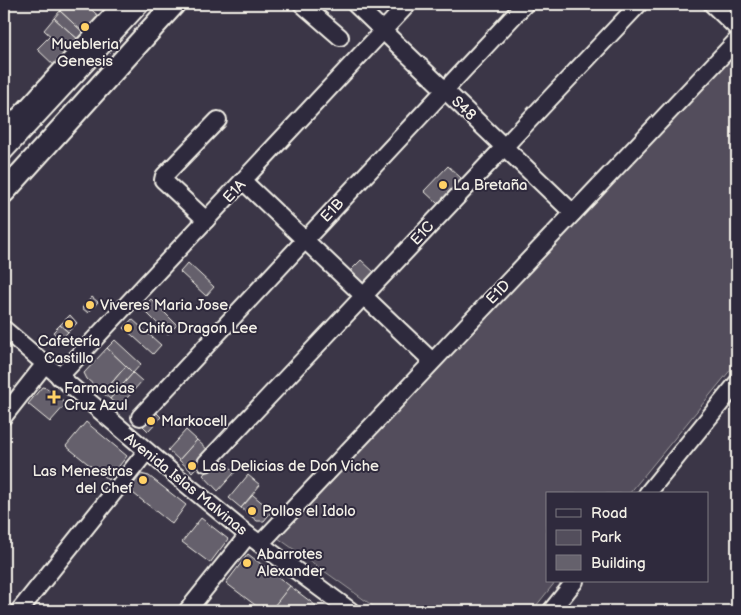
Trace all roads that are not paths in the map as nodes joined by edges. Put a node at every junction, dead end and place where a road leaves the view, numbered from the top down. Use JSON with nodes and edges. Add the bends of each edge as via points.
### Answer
{"nodes":[{"id":1,"x":125,"y":4,"type":"edge"},
{"id":2,"x":141,"y":4,"type":"edge"},
{"id":3,"x":164,"y":4,"type":"edge"},
{"id":4,"x":174,"y":4,"type":"edge"},
{"id":5,"x":355,"y":4,"type":"edge"},
{"id":6,"x":408,"y":4,"type":"edge"},
{"id":7,"x":524,"y":4,"type":"edge"},
{"id":8,"x":639,"y":4,"type":"edge"},
{"id":9,"x":712,"y":4,"type":"edge"},
{"id":10,"x":306,"y":5,"type":"edge"},
{"id":11,"x":737,"y":28,"type":"edge"},
{"id":12,"x":383,"y":31,"type":"junction"},
{"id":13,"x":340,"y":37,"type":"dead end"},
{"id":14,"x":737,"y":40,"type":"edge"},
{"id":15,"x":445,"y":90,"type":"junction"},
{"id":16,"x":218,"y":120,"type":"dead end"},
{"id":17,"x":4,"y":136,"type":"edge"},
{"id":18,"x":504,"y":146,"type":"junction"},
{"id":19,"x":4,"y":152,"type":"edge"},
{"id":20,"x":4,"y":178,"type":"edge"},
{"id":21,"x":243,"y":180,"type":"junction"},
{"id":22,"x":4,"y":192,"type":"edge"},
{"id":23,"x":573,"y":213,"type":"junction"},
{"id":24,"x":206,"y":220,"type":"junction"},
{"id":25,"x":305,"y":240,"type":"junction"},
{"id":26,"x":364,"y":296,"type":"junction"},
{"id":27,"x":4,"y":329,"type":"edge"},
{"id":28,"x":432,"y":361,"type":"junction"},
{"id":29,"x":44,"y":365,"type":"junction"},
{"id":30,"x":59,"y":377,"type":"junction"},
{"id":31,"x":737,"y":383,"type":"edge"},
{"id":32,"x":4,"y":416,"type":"edge"},
{"id":33,"x":140,"y":416,"type":"dead end"},
{"id":34,"x":146,"y":452,"type":"junction"},
{"id":35,"x":206,"y":463,"type":"dead end"},
{"id":36,"x":649,"y":492,"type":"edge"},
{"id":37,"x":254,"y":539,"type":"junction"},
{"id":38,"x":574,"y":582,"type":"edge"},
{"id":39,"x":19,"y":611,"type":"edge"},
{"id":40,"x":187,"y":611,"type":"edge"},
{"id":41,"x":351,"y":611,"type":"edge"},
{"id":42,"x":551,"y":611,"type":"edge"}],
"edges":[{"from":1,"to":17,"type":"main road"},
{"from":2,"to":19,"type":"street"},
{"from":3,"to":20,"type":"street"},
{"from":4,"to":22,"type":"main road"},
{"from":5,"to":12,"type":"street","name":"S48"},
{"from":6,"to":12,"type":"street","name":"E1A"},
{"from":7,"to":15,"type":"street","name":"E1B"},
{"from":8,"to":18,"type":"street","name":"E1C"},
{"from":9,"to":11,"type":"street"},
{"from":10,"to":13,"type":"street"},
{"from":12,"to":15,"type":"street","name":"S48"},
{"from":12,"to":21,"type":"street","name":"E1A"},
{"from":14,"to":23,"type":"street","name":"E1D"},
{"from":15,"to":18,"type":"street","name":"S48"},
{"from":15,"to":25,"type":"street","name":"E1B"},
{"from":16,"to":24,"type":"street","via":[[163,180]]},
{"from":18,"to":23,"type":"street","name":"S48"},
{"from":18,"to":26,"type":"street","name":"E1C"},
{"from":21,"to":24,"type":"street","name":"E1A"},
{"from":21,"to":25,"type":"street"},
{"from":23,"to":28,"type":"street","name":"E1D"},
{"from":24,"to":30,"type":"street","name":"E1A"},
{"from":25,"to":26,"type":"street"},
{"from":25,"to":33,"type":"street","name":"E1B"},
{"from":26,"to":28,"type":"street"},
{"from":26,"to":35,"type":"street","name":"E1C"},
{"from":27,"to":29,"type":"street","name":"Avenida Islas Malvinas"},
{"from":28,"to":37,"type":"street","name":"E1D"},
{"from":29,"to":30,"type":"street","name":"Avenida Islas Malvinas"},
{"from":29,"to":32,"type":"street"},
{"from":30,"to":34,"type":"street","name":"Avenida Islas Malvinas"},
{"from":31,"to":36,"type":"street"},
{"from":34,"to":37,"type":"street","name":"Avenida Islas Malvinas"},
{"from":34,"to":39,"type":"street"},
{"from":37,"to":40,"type":"street","name":"E1D"},
{"from":37,"to":41,"type":"street","name":"Avenida Islas Malvinas"},
{"from":38,"to":42,"type":"street"}]}
